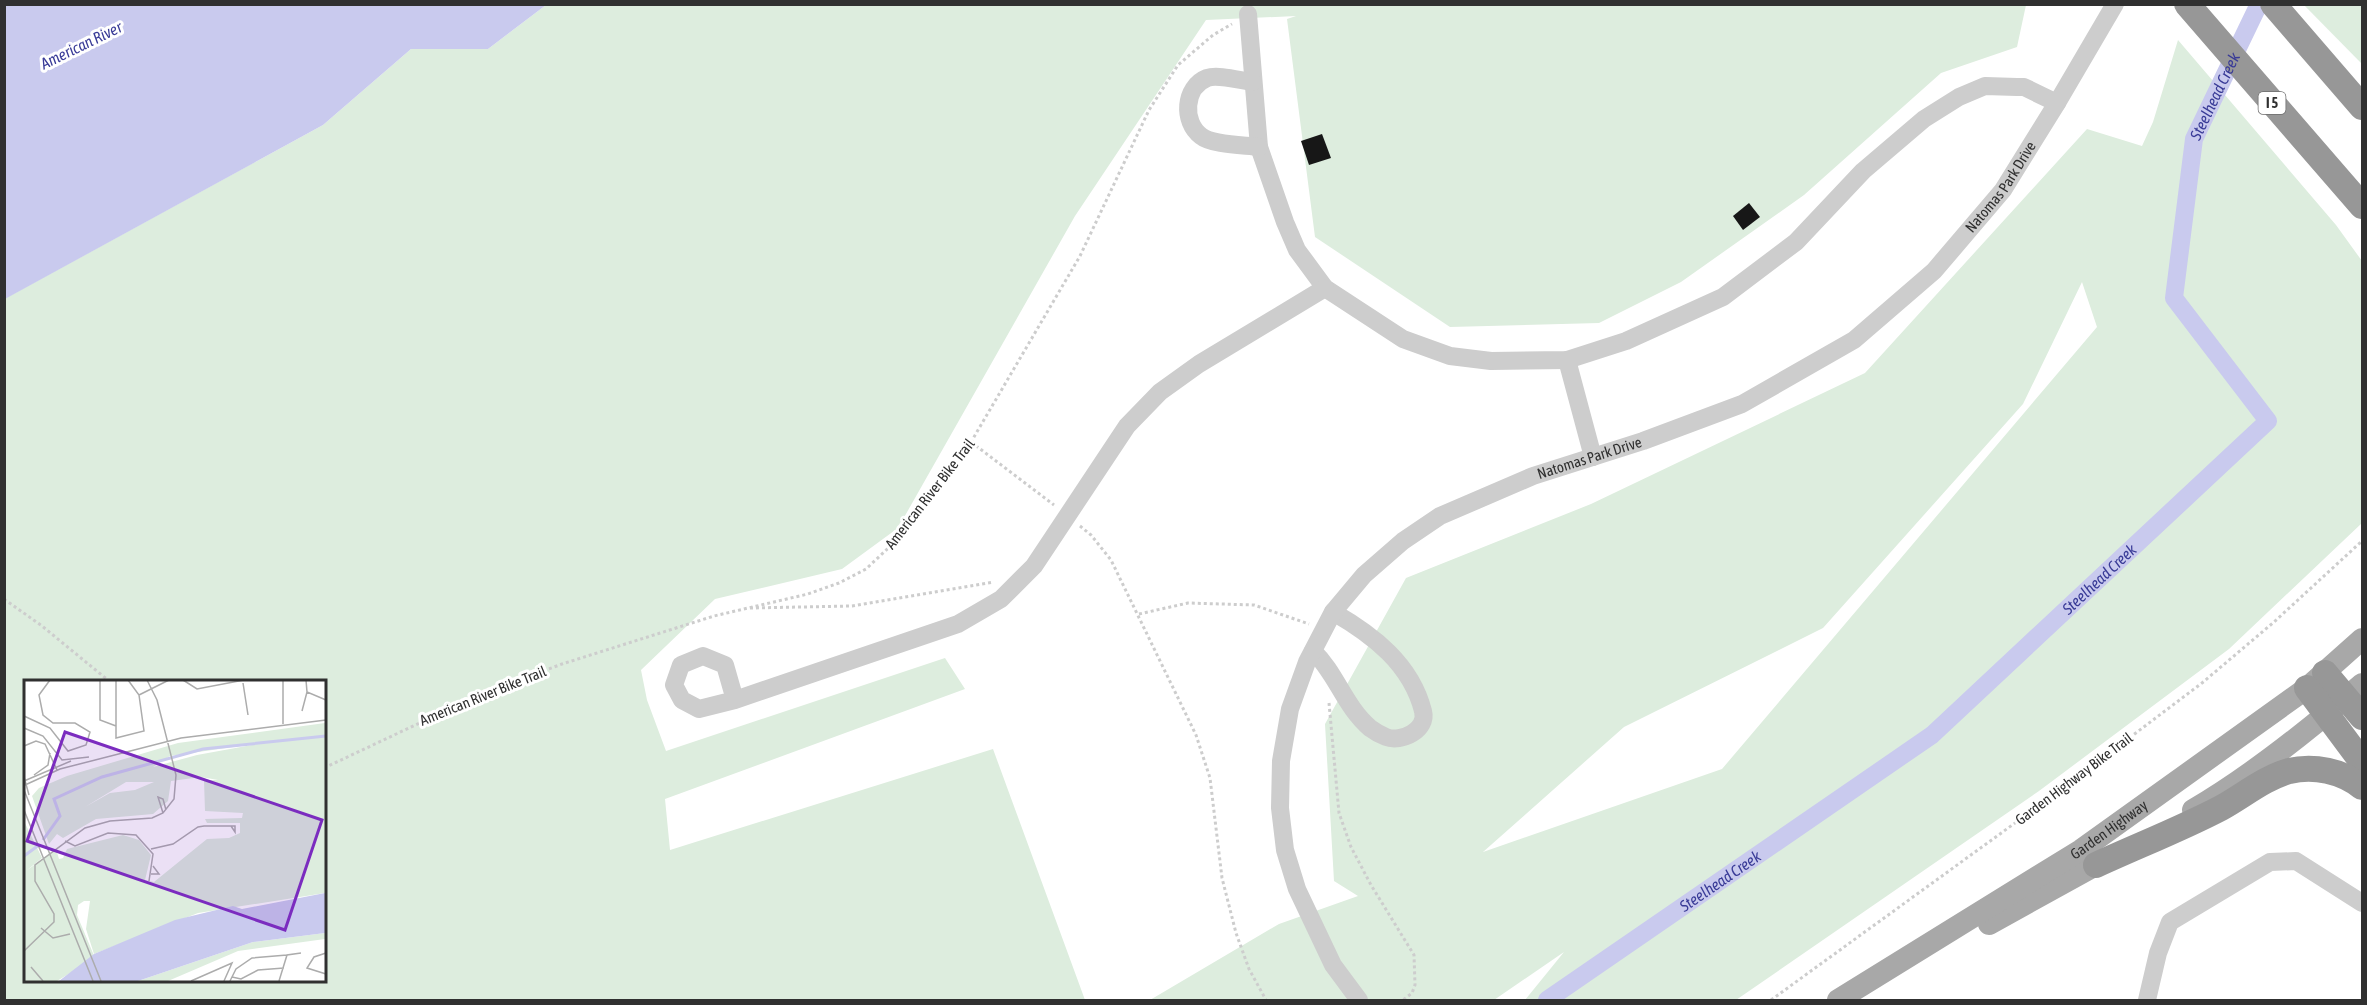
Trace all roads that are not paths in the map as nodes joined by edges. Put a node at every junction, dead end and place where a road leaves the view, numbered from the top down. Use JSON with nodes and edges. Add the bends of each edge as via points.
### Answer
{"nodes":[{"id":1,"x":2115,"y":4,"type":"edge"},
{"id":2,"x":2187,"y":4,"type":"edge"},
{"id":3,"x":2273,"y":4,"type":"edge"},
{"id":4,"x":1248,"y":14,"type":"road end"},
{"id":5,"x":1253,"y":82,"type":"junction"},
{"id":6,"x":2057,"y":103,"type":"junction"},
{"id":7,"x":2362,"y":107,"type":"edge"},
{"id":8,"x":1259,"y":147,"type":"junction"},
{"id":9,"x":2361,"y":205,"type":"edge"},
{"id":10,"x":1325,"y":288,"type":"junction"},
{"id":11,"x":1567,"y":360,"type":"junction"},
{"id":12,"x":1593,"y":457,"type":"junction"},
{"id":13,"x":1333,"y":612,"type":"junction"},
{"id":14,"x":2362,"y":639,"type":"edge"},
{"id":15,"x":1313,"y":651,"type":"junction"},
{"id":16,"x":2316,"y":680,"type":"junction"},
{"id":17,"x":735,"y":700,"type":"dead end"},
{"id":18,"x":2350,"y":703,"type":"edge"},
{"id":19,"x":2362,"y":762,"type":"edge"},
{"id":20,"x":2362,"y":787,"type":"edge"},
{"id":21,"x":2096,"y":865,"type":"junction"},
{"id":22,"x":2362,"y":903,"type":"edge"},
{"id":23,"x":1356,"y":997,"type":"edge"},
{"id":24,"x":1838,"y":1000,"type":"edge"},
{"id":25,"x":1844,"y":1000,"type":"edge"},
{"id":26,"x":2147,"y":1000,"type":"edge"}],
"edges":[{"from":1,"to":6,"type":"street","name":"Natomas Park Drive"},
{"from":2,"to":9,"type":"highway","number":"I 5"},
{"from":3,"to":7,"type":"highway"},
{"from":4,"to":5,"type":"street"},
{"from":5,"to":8,"type":"street"},
{"from":5,"to":8,"type":"street","via":[[1208,78],[1194,89],[1187,104],[1191,123],[1201,136],[1214,142]]},
{"from":6,"to":11,"type":"street","via":[[2024,87],[1985,86],[1959,97],[1906,134],[1863,171],[1796,242],[1723,297],[1626,340]]},
{"from":6,"to":12,"type":"street","name":"Natomas Park Drive","via":[[2002,190],[1934,271],[1854,340],[1742,404]]},
{"from":8,"to":10,"type":"street","via":[[1297,250]]},
{"from":10,"to":11,"type":"street","via":[[1403,339],[1450,356],[1491,361]]},
{"from":10,"to":17,"type":"street","via":[[1160,392],[1127,426],[1034,566],[1001,598],[958,624]]},
{"from":11,"to":12,"type":"street"},
{"from":12,"to":13,"type":"street","name":"Natomas Park Drive","via":[[1533,476],[1440,516],[1364,575]]},
{"from":13,"to":15,"type":"street","name":"Natomas Park Drive"},
{"from":13,"to":15,"type":"street","via":[[1364,629],[1396,659],[1415,688],[1424,714],[1419,728],[1408,736],[1387,738],[1369,727]]},
{"from":14,"to":16,"type":"main road","name":"Garden Highway"},
{"from":15,"to":23,"type":"street","name":"Natomas Park Drive","via":[[1290,709],[1281,761],[1280,808],[1285,850],[1297,889],[1333,965]]},
{"from":16,"to":18,"type":"highway"},
{"from":16,"to":24,"type":"main road","name":"Garden Highway","via":[[2081,850]]},
{"from":18,"to":19,"type":"highway"},
{"from":18,"to":21,"type":"main road","name":"Garden Highway","via":[[2217,796]]},
{"from":20,"to":21,"type":"highway","via":[[2327,770],[2290,771]]},
{"from":21,"to":25,"type":"main road","name":"Garden Highway"},
{"from":22,"to":26,"type":"street","via":[[2296,861],[2270,862],[2170,922]]}]}
